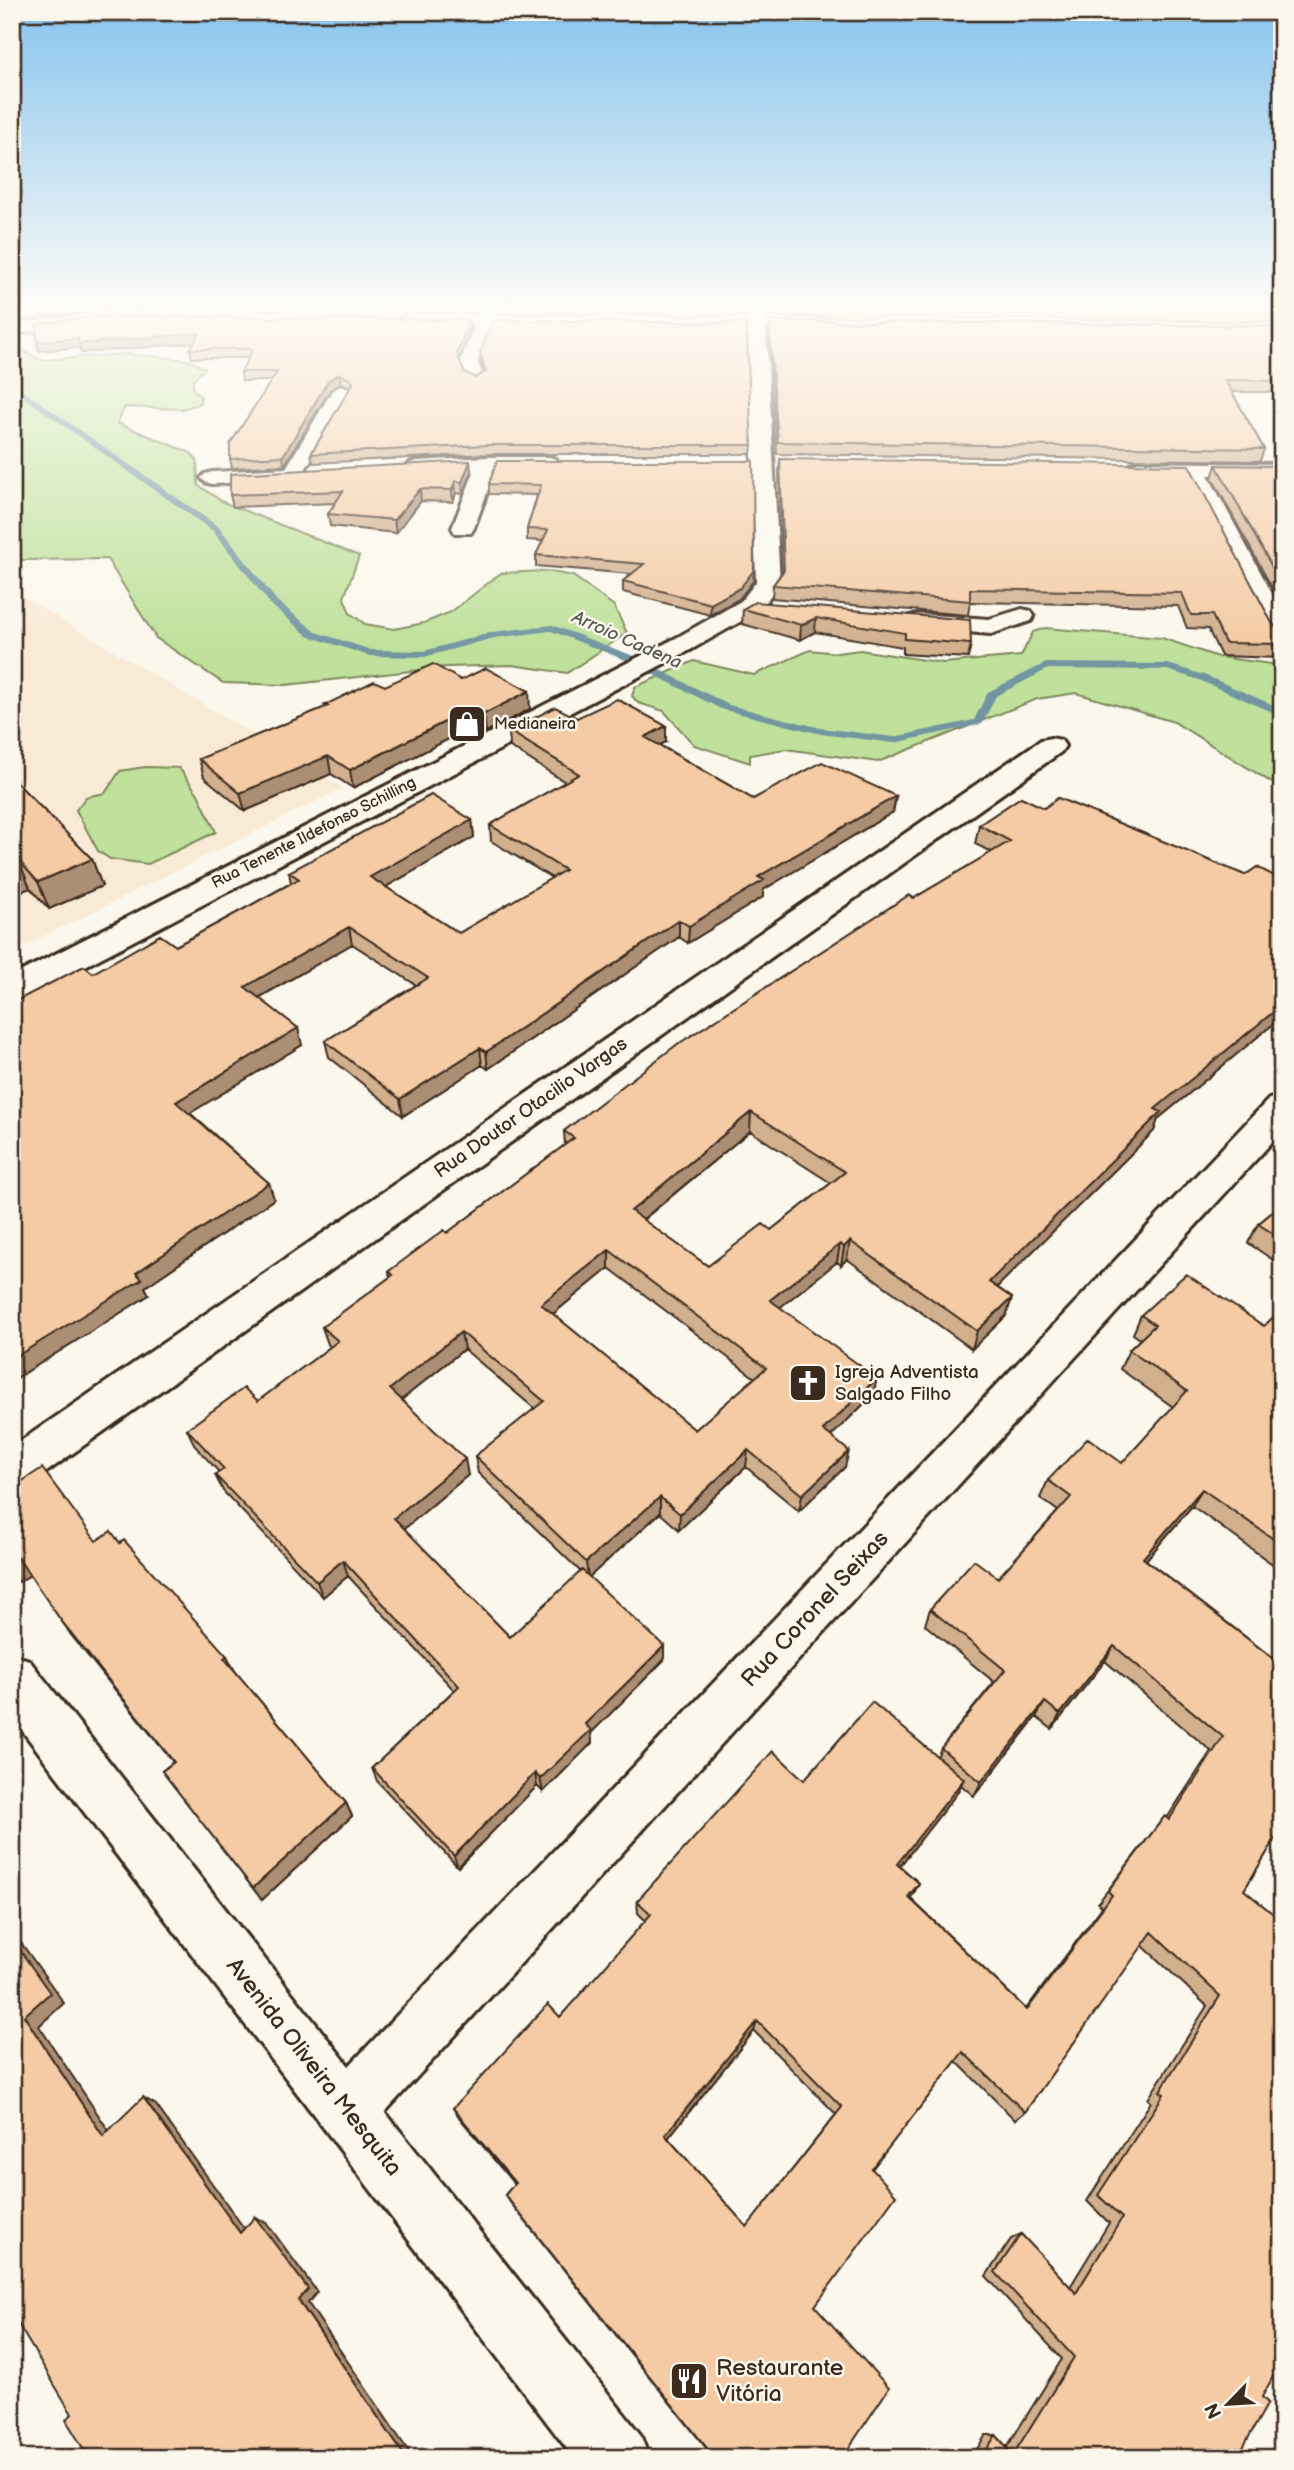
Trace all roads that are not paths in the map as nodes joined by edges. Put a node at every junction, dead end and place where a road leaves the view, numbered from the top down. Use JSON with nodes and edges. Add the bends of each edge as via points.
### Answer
{"nodes":[{"id":1,"x":324,"y":421,"type":"edge"},
{"id":2,"x":757,"y":421,"type":"edge"},
{"id":3,"x":488,"y":463,"type":"junction"},
{"id":4,"x":571,"y":463,"type":"edge"},
{"id":5,"x":758,"y":463,"type":"junction"},
{"id":6,"x":792,"y":463,"type":"edge"},
{"id":7,"x":1111,"y":468,"type":"edge"},
{"id":8,"x":391,"y":469,"type":"edge"},
{"id":9,"x":1194,"y":469,"type":"junction"},
{"id":10,"x":1282,"y":470,"type":"edge"},
{"id":11,"x":321,"y":472,"type":"edge"},
{"id":12,"x":293,"y":474,"type":"junction"},
{"id":13,"x":212,"y":478,"type":"dead end"},
{"id":14,"x":463,"y":528,"type":"dead end"},
{"id":15,"x":750,"y":607,"type":"junction"},
{"id":16,"x":777,"y":609,"type":"edge"},
{"id":17,"x":1022,"y":616,"type":"dead end"},
{"id":18,"x":897,"y":619,"type":"edge"},
{"id":19,"x":1282,"y":635,"type":"edge"},
{"id":20,"x":1051,"y":746,"type":"dead end"},
{"id":21,"x":12,"y":989,"type":"edge"},
{"id":22,"x":1282,"y":1108,"type":"edge"},
{"id":23,"x":12,"y":1471,"type":"edge"},
{"id":24,"x":12,"y":1677,"type":"edge"},
{"id":25,"x":347,"y":2111,"type":"junction"},
{"id":26,"x":616,"y":2458,"type":"edge"}],
"edges":[{"from":1,"to":12,"type":"street"},
{"from":2,"to":5,"type":"street"},
{"from":3,"to":4,"type":"street"},
{"from":3,"to":8,"type":"street"},
{"from":3,"to":14,"type":"street"},
{"from":5,"to":6,"type":"street"},
{"from":5,"to":15,"type":"street","via":[[768,583]]},
{"from":7,"to":9,"type":"street"},
{"from":9,"to":10,"type":"street"},
{"from":9,"to":19,"type":"street"},
{"from":11,"to":12,"type":"street"},
{"from":12,"to":13,"type":"street"},
{"from":15,"to":16,"type":"street"},
{"from":15,"to":21,"type":"street","name":"Rua Tenente Ildefonso Schilling"},
{"from":17,"to":18,"type":"street","via":[[991,627]]},
{"from":20,"to":23,"type":"street","name":"Rua Doutor Otacilio Vargas"},
{"from":22,"to":25,"type":"street","name":"Rua Coronel Seixas"},
{"from":24,"to":25,"type":"street","name":"Avenida Oliveira Mesquita"},
{"from":25,"to":26,"type":"street","name":"Avenida Oliveira Mesquita"}]}
